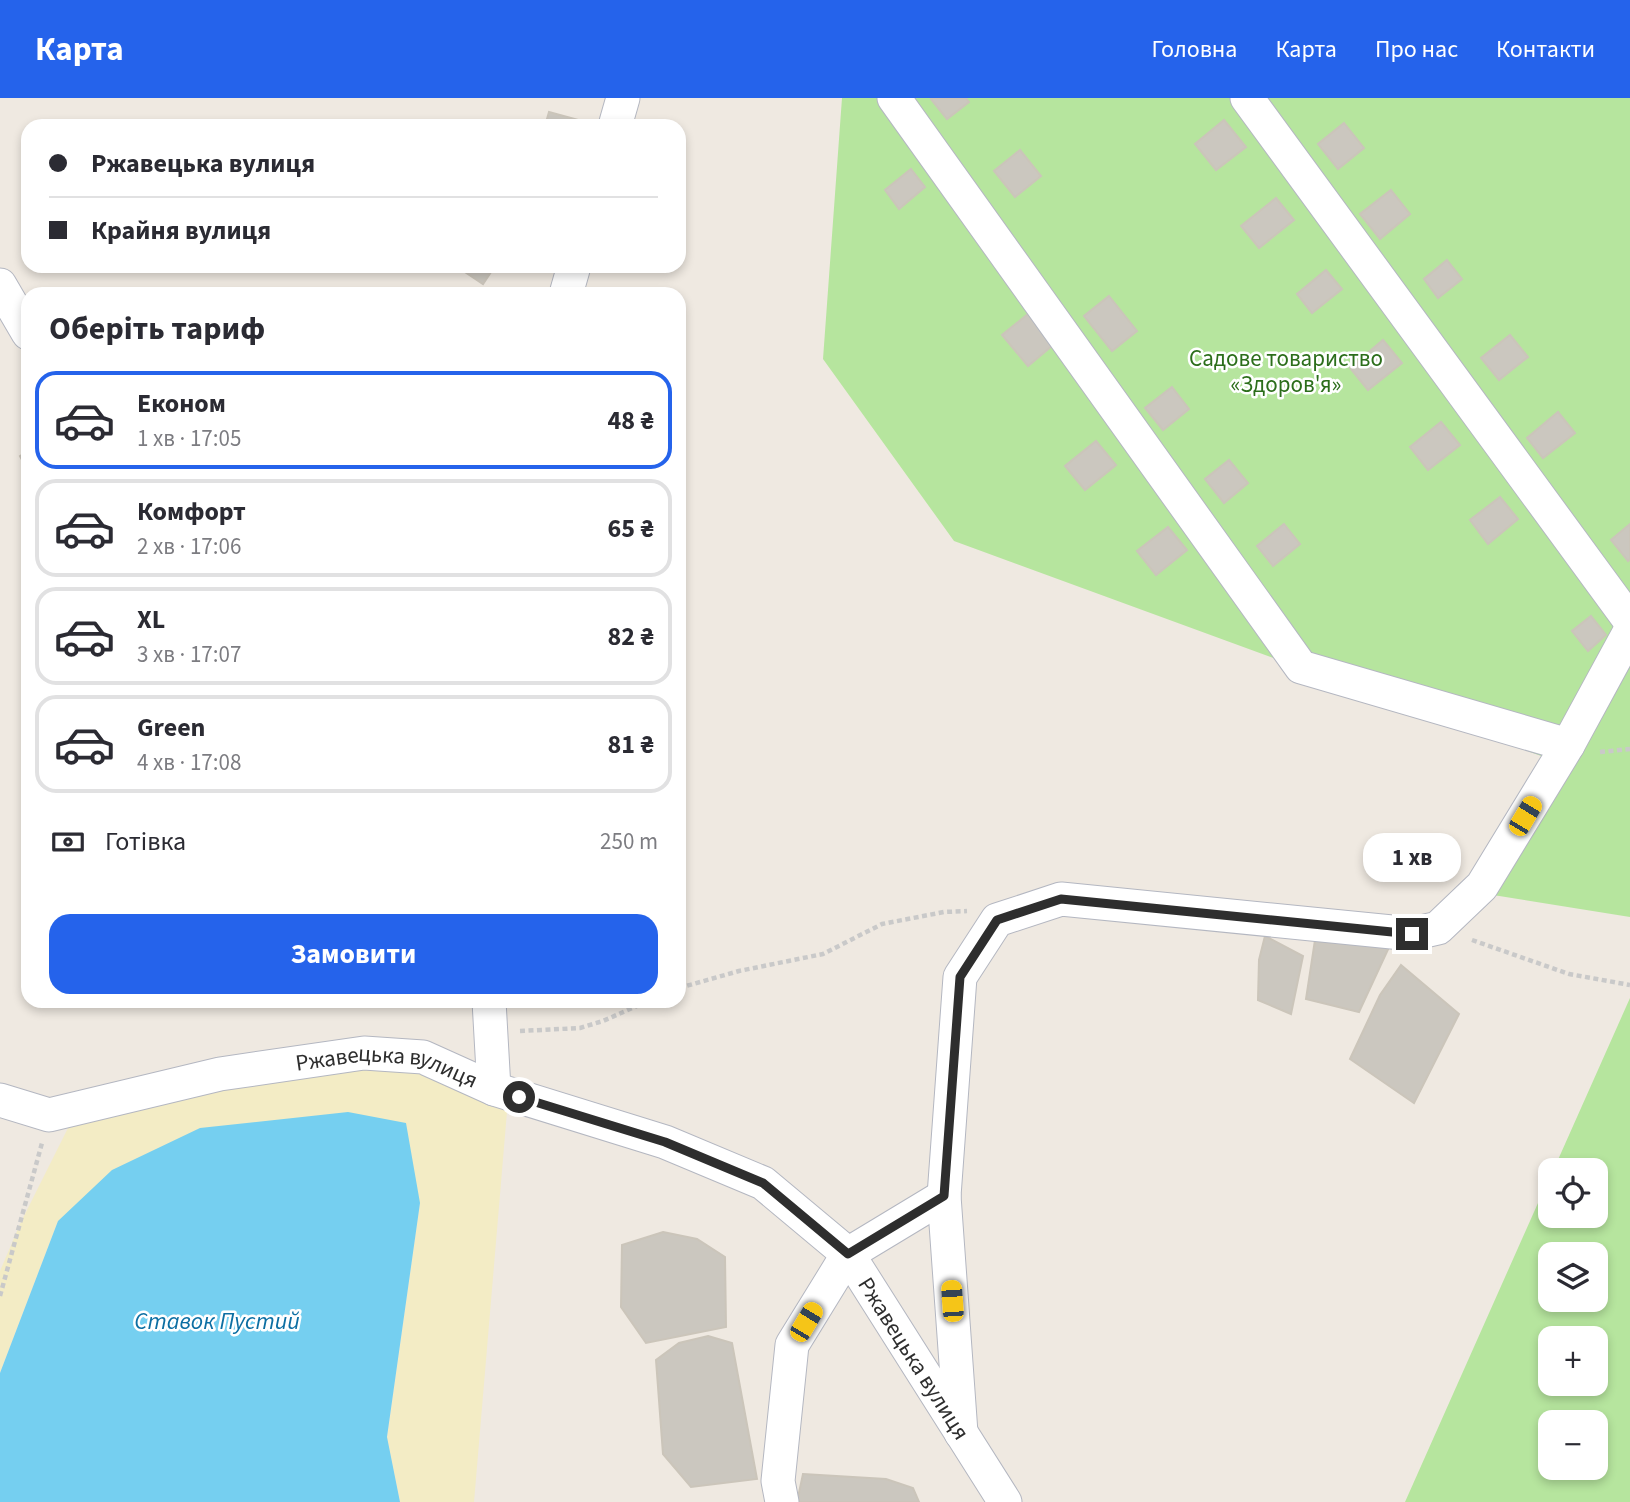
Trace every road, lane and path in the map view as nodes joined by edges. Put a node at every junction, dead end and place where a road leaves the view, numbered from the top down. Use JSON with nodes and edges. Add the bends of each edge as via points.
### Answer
{"nodes":[{"id":1,"x":623,"y":98,"type":"edge"},
{"id":2,"x":894,"y":98,"type":"edge"},
{"id":3,"x":1247,"y":98,"type":"edge"},
{"id":4,"x":617,"y":119,"type":"edge"},
{"id":5,"x":0,"y":285,"type":"edge"},
{"id":6,"x":21,"y":321,"type":"edge"},
{"id":7,"x":1630,"y":621,"type":"edge"},
{"id":8,"x":1630,"y":631,"type":"edge"},
{"id":9,"x":1568,"y":746,"type":"junction"},
{"id":10,"x":997,"y":920,"type":"junction"},
{"id":11,"x":1438,"y":928,"type":"junction"},
{"id":12,"x":1630,"y":985,"type":"edge"},
{"id":13,"x":686,"y":986,"type":"edge"},
{"id":14,"x":632,"y":1008,"type":"edge"},
{"id":15,"x":490,"y":1016,"type":"edge"},
{"id":16,"x":495,"y":1089,"type":"junction"},
{"id":17,"x":0,"y":1100,"type":"edge"},
{"id":18,"x":49,"y":1115,"type":"junction"},
{"id":19,"x":944,"y":1196,"type":"junction"},
{"id":20,"x":848,"y":1254,"type":"junction"},
{"id":21,"x":0,"y":1296,"type":"edge"},
{"id":22,"x":961,"y":1433,"type":"junction"},
{"id":23,"x":782,"y":1502,"type":"edge"},
{"id":24,"x":1005,"y":1502,"type":"edge"}],
"edges":[{"from":1,"to":4,"type":"street"},
{"from":2,"to":9,"type":"street","via":[[1301,667]]},
{"from":3,"to":7,"type":"street"},
{"from":5,"to":6,"type":"street"},
{"from":8,"to":9,"type":"street"},
{"from":9,"to":11,"type":"street","via":[[1482,886]]},
{"from":10,"to":11,"type":"street","via":[[1061,899],[1412,934]]},
{"from":10,"to":13,"type":"path","via":[[984,910],[882,924],[823,954]]},
{"from":10,"to":19,"type":"street","via":[[960,977]]},
{"from":11,"to":12,"type":"path","via":[[1569,974]]},
{"from":14,"to":15,"type":"path","via":[[580,1028]]},
{"from":15,"to":16,"type":"street"},
{"from":16,"to":18,"type":"street","name":"Ржавецька вулиця","via":[[423,1057],[364,1054],[220,1074]]},
{"from":16,"to":20,"type":"street","name":"Ржавецька вулиця","via":[[665,1142],[763,1183]]},
{"from":17,"to":18,"type":"street"},
{"from":18,"to":21,"type":"path"},
{"from":19,"to":20,"type":"street"},
{"from":19,"to":22,"type":"street"},
{"from":20,"to":22,"type":"street","name":"Ржавецька вулиця"},
{"from":20,"to":23,"type":"street","via":[[792,1345],[778,1481]]},
{"from":22,"to":24,"type":"street","name":"Ржавецька вулиця"}]}
